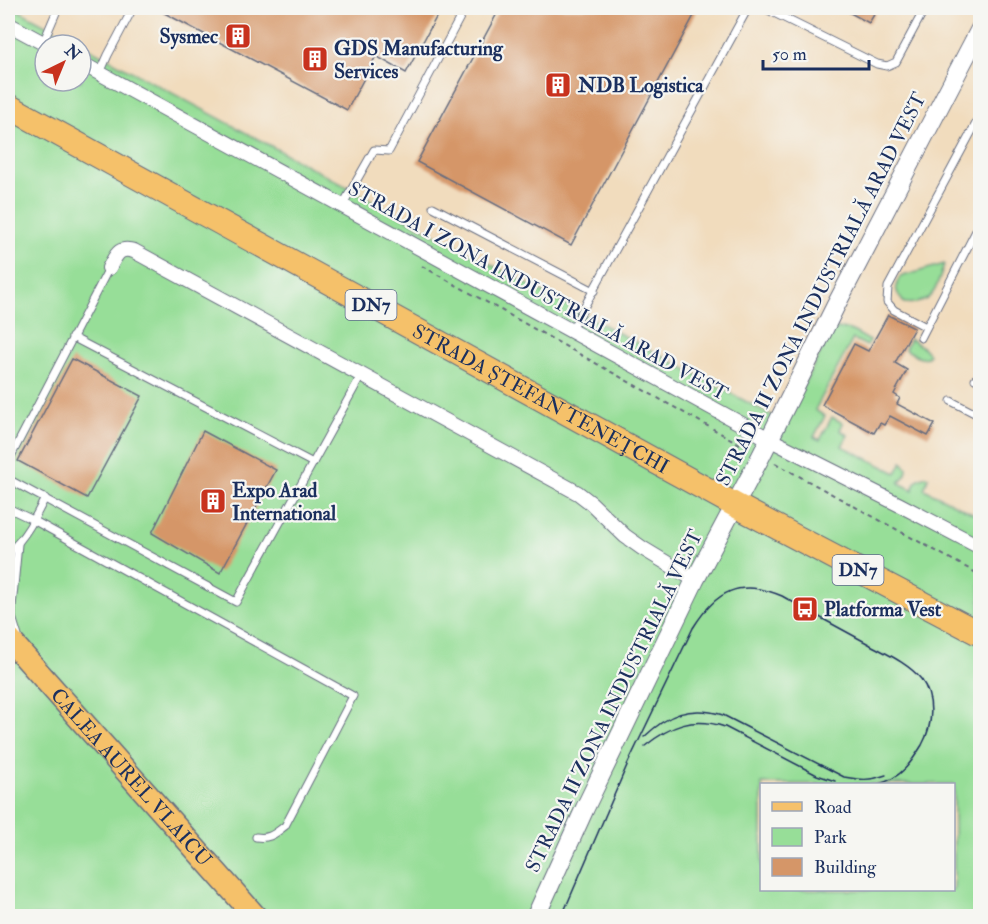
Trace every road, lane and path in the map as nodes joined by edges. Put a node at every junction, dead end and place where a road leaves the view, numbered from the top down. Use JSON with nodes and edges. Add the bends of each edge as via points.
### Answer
{"nodes":[{"id":1,"x":58,"y":8,"type":"edge"},
{"id":2,"x":133,"y":8,"type":"edge"},
{"id":3,"x":465,"y":8,"type":"edge"},
{"id":4,"x":748,"y":8,"type":"edge"},
{"id":5,"x":764,"y":8,"type":"edge"},
{"id":6,"x":925,"y":8,"type":"edge"},
{"id":7,"x":8,"y":24,"type":"edge"},
{"id":8,"x":981,"y":30,"type":"edge"},
{"id":9,"x":49,"y":33,"type":"edge"},
{"id":10,"x":33,"y":38,"type":"edge"},
{"id":11,"x":93,"y":69,"type":"edge"},
{"id":12,"x":100,"y":73,"type":"junction"},
{"id":13,"x":8,"y":106,"type":"edge"},
{"id":14,"x":981,"y":116,"type":"edge"},
{"id":15,"x":342,"y":206,"type":"junction"},
{"id":16,"x":433,"y":207,"type":"dead end"},
{"id":17,"x":981,"y":223,"type":"edge"},
{"id":18,"x":417,"y":264,"type":"dead end"},
{"id":19,"x":109,"y":268,"type":"joint"},
{"id":20,"x":594,"y":291,"type":"junction"},
{"id":21,"x":927,"y":327,"type":"junction"},
{"id":22,"x":571,"y":331,"type":"junction"},
{"id":23,"x":72,"y":337,"type":"junction"},
{"id":24,"x":921,"y":338,"type":"dead end"},
{"id":25,"x":362,"y":374,"type":"junction"},
{"id":26,"x":951,"y":401,"type":"dead end"},
{"id":27,"x":981,"y":416,"type":"edge"},
{"id":28,"x":765,"y":447,"type":"junction"},
{"id":29,"x":8,"y":462,"type":"edge"},
{"id":30,"x":313,"y":463,"type":"junction"},
{"id":31,"x":8,"y":479,"type":"edge"},
{"id":32,"x":45,"y":498,"type":"junction"},
{"id":33,"x":735,"y":505,"type":"junction"},
{"id":34,"x":8,"y":508,"type":"edge"},
{"id":35,"x":33,"y":520,"type":"junction"},
{"id":36,"x":18,"y":544,"type":"junction"},
{"id":37,"x":981,"y":547,"type":"edge"},
{"id":38,"x":8,"y":552,"type":"edge"},
{"id":39,"x":981,"y":575,"type":"edge"},
{"id":40,"x":695,"y":580,"type":"junction"},
{"id":41,"x":981,"y":634,"type":"edge"},
{"id":42,"x":8,"y":638,"type":"edge"},
{"id":43,"x":26,"y":658,"type":"junction"},
{"id":44,"x":256,"y":837,"type":"dead end"},
{"id":45,"x":255,"y":916,"type":"edge"},
{"id":46,"x":536,"y":916,"type":"edge"}],
"edges":[{"from":1,"to":9,"type":"lane"},
{"from":2,"to":12,"type":"lane"},
{"from":3,"to":15,"type":"lane","via":[[389,151],[374,150]]},
{"from":4,"to":20,"type":"lane"},
{"from":5,"to":6,"type":"lane","via":[[887,66],[896,62]]},
{"from":7,"to":10,"type":"street"},
{"from":8,"to":28,"type":"street","name":"STRADA II ZONA INDUSTRIALĂ ARAD VEST"},
{"from":11,"to":12,"type":"street","name":"STRADA I ZONA INDUSTRIALĂ ARAD VEST"},
{"from":12,"to":15,"type":"street","name":"STRADA I ZONA INDUSTRIALĂ ARAD VEST"},
{"from":13,"to":33,"type":"highway","name":"STRADA ȘTEFAN TENEȚCHI","number":"DN7"},
{"from":14,"to":21,"type":"lane","via":[[888,287],[887,302],[894,310]]},
{"from":15,"to":22,"type":"street","name":"STRADA I ZONA INDUSTRIALĂ ARAD VEST"},
{"from":16,"to":20,"type":"lane"},
{"from":17,"to":21,"type":"lane"},
{"from":18,"to":28,"type":"path"},
{"from":19,"to":23,"type":"lane"},
{"from":19,"to":25,"type":"street","via":[[118,252],[134,250]]},
{"from":20,"to":22,"type":"lane"},
{"from":21,"to":24,"type":"lane"},
{"from":22,"to":28,"type":"street","name":"STRADA I ZONA INDUSTRIALĂ ARAD VEST"},
{"from":23,"to":29,"type":"lane"},
{"from":23,"to":30,"type":"lane"},
{"from":25,"to":30,"type":"lane"},
{"from":25,"to":40,"type":"street","via":[[578,493],[625,536]]},
{"from":26,"to":27,"type":"lane"},
{"from":28,"to":33,"type":"street","name":"STRADA II ZONA INDUSTRIALĂ ARAD VEST"},
{"from":28,"to":37,"type":"street","name":"STRADA I ZONA INDUSTRIALĂ ARAD VEST","via":[[900,505]]},
{"from":28,"to":39,"type":"path"},
{"from":30,"to":32,"type":"lane","via":[[236,602]]},
{"from":31,"to":32,"type":"lane"},
{"from":32,"to":35,"type":"lane"},
{"from":33,"to":40,"type":"street","name":"STRADA II ZONA INDUSTRIALĂ VEST"},
{"from":33,"to":41,"type":"highway","name":"STRADA ȘTEFAN TENEȚCHI","number":"DN7"},
{"from":34,"to":35,"type":"lane"},
{"from":35,"to":36,"type":"lane"},
{"from":35,"to":44,"type":"lane","via":[[354,696],[285,826],[265,838]]},
{"from":36,"to":38,"type":"lane"},
{"from":36,"to":43,"type":"lane","via":[[12,617]]},
{"from":40,"to":46,"type":"street","name":"STRADA II ZONA INDUSTRIALĂ VEST"},
{"from":42,"to":43,"type":"main road","name":"CALEA AUREL VLAICU"},
{"from":43,"to":45,"type":"main road","name":"CALEA AUREL VLAICU"}]}
